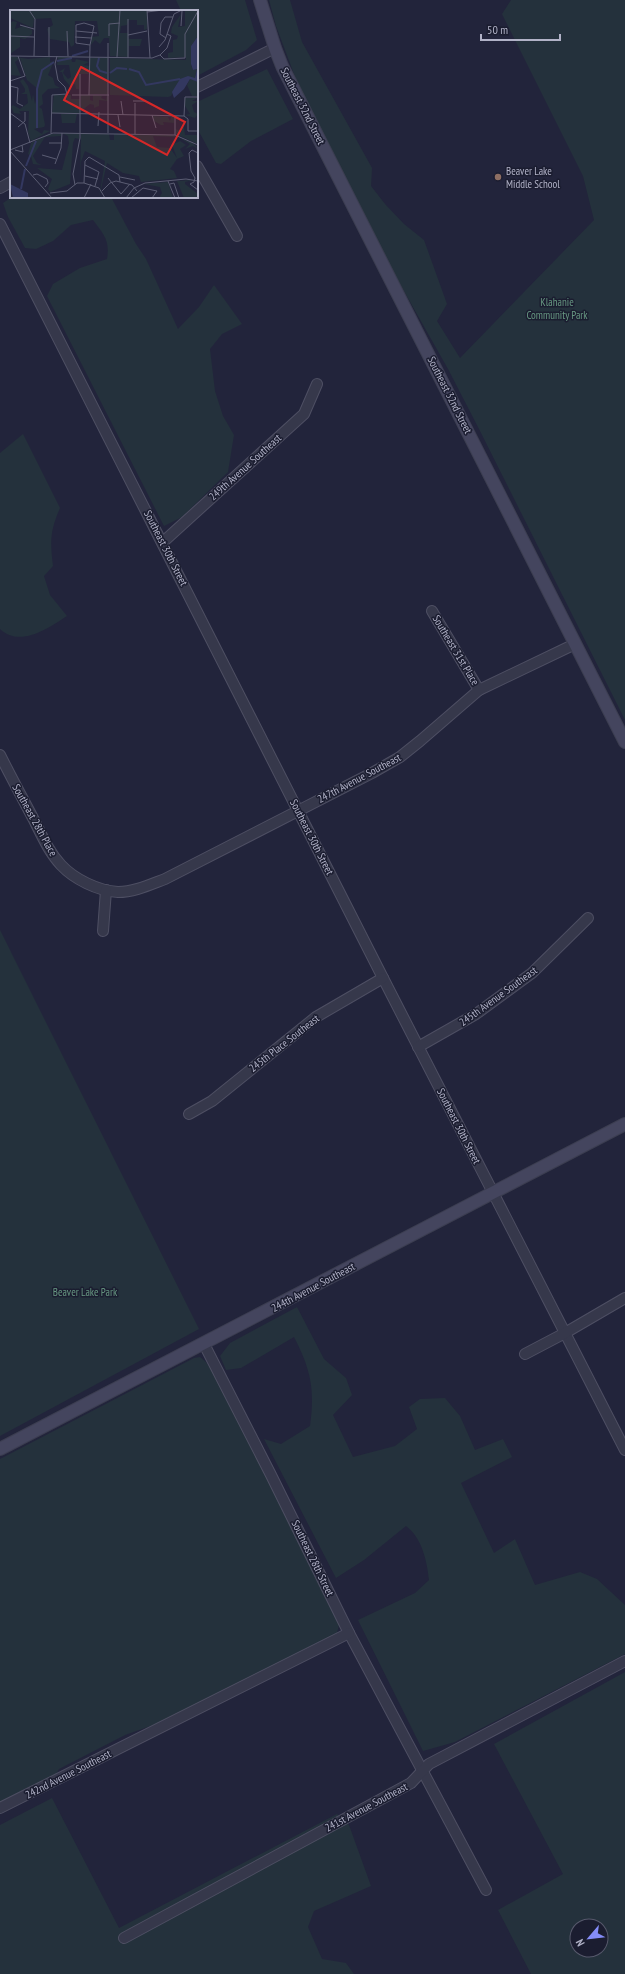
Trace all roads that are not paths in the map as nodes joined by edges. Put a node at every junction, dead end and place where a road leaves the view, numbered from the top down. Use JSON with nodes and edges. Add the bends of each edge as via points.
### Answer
{"nodes":[{"id":1,"x":260,"y":0,"type":"edge"},
{"id":2,"x":275,"y":48,"type":"junction"},
{"id":3,"x":198,"y":86,"type":"edge"},
{"id":4,"x":198,"y":168,"type":"edge"},
{"id":5,"x":10,"y":183,"type":"edge"},
{"id":6,"x":0,"y":188,"type":"edge"},
{"id":7,"x":0,"y":224,"type":"edge"},
{"id":8,"x":237,"y":236,"type":"dead end"},
{"id":9,"x":317,"y":384,"type":"dead end"},
{"id":10,"x":163,"y":542,"type":"junction"},
{"id":11,"x":432,"y":611,"type":"dead end"},
{"id":12,"x":575,"y":644,"type":"junction"},
{"id":13,"x":480,"y":690,"type":"junction"},
{"id":14,"x":625,"y":742,"type":"edge"},
{"id":15,"x":0,"y":755,"type":"edge"},
{"id":16,"x":298,"y":810,"type":"junction"},
{"id":17,"x":106,"y":890,"type":"junction"},
{"id":18,"x":588,"y":918,"type":"dead end"},
{"id":19,"x":103,"y":931,"type":"dead end"},
{"id":20,"x":383,"y":978,"type":"junction"},
{"id":21,"x":418,"y":1048,"type":"junction"},
{"id":22,"x":189,"y":1114,"type":"dead end"},
{"id":23,"x":625,"y":1124,"type":"edge"},
{"id":24,"x":493,"y":1193,"type":"junction"},
{"id":25,"x":625,"y":1298,"type":"edge"},
{"id":26,"x":565,"y":1333,"type":"junction"},
{"id":27,"x":204,"y":1344,"type":"junction"},
{"id":28,"x":525,"y":1354,"type":"dead end"},
{"id":29,"x":0,"y":1449,"type":"edge"},
{"id":30,"x":625,"y":1450,"type":"edge"},
{"id":31,"x":349,"y":1633,"type":"junction"},
{"id":32,"x":625,"y":1661,"type":"edge"},
{"id":33,"x":423,"y":1771,"type":"junction"},
{"id":34,"x":0,"y":1808,"type":"edge"},
{"id":35,"x":486,"y":1890,"type":"dead end"},
{"id":36,"x":124,"y":1938,"type":"dead end"}],
"edges":[{"from":1,"to":2,"type":"street","name":"Southeast 32nd Street"},
{"from":2,"to":3,"type":"street"},
{"from":2,"to":12,"type":"street","name":"Southeast 32nd Street"},
{"from":4,"to":8,"type":"street"},
{"from":5,"to":6,"type":"street"},
{"from":7,"to":10,"type":"street","name":"Southeast 30th Street"},
{"from":9,"to":10,"type":"street","name":"249th Avenue Southeast","via":[[304,414]]},
{"from":10,"to":16,"type":"street","name":"Southeast 30th Street"},
{"from":11,"to":13,"type":"street","name":"Southeast 31st Place"},
{"from":12,"to":13,"type":"street","name":"247th Avenue Southeast"},
{"from":12,"to":14,"type":"street","name":"Southeast 32nd Street"},
{"from":13,"to":16,"type":"street","name":"247th Avenue Southeast","via":[[400,757]]},
{"from":15,"to":17,"type":"street","name":"Southeast 28th Place","via":[[49,849],[60,864],[70,874]]},
{"from":16,"to":17,"type":"street","name":"247th Avenue Southeast","via":[[165,880],[129,891]]},
{"from":16,"to":20,"type":"street","name":"Southeast 30th Street"},
{"from":17,"to":19,"type":"street"},
{"from":18,"to":21,"type":"street","name":"245th Avenue Southeast","via":[[532,973],[476,1014]]},
{"from":20,"to":21,"type":"street","name":"Southeast 30th Street"},
{"from":20,"to":22,"type":"street","name":"245th Place Southeast","via":[[316,1017],[212,1101]]},
{"from":21,"to":24,"type":"street","name":"Southeast 30th Street"},
{"from":23,"to":24,"type":"street","name":"244th Avenue Southeast"},
{"from":24,"to":26,"type":"street","name":"Southeast 30th Street"},
{"from":24,"to":27,"type":"street","name":"244th Avenue Southeast"},
{"from":25,"to":26,"type":"street"},
{"from":26,"to":28,"type":"street"},
{"from":26,"to":30,"type":"street","name":"Southeast 30th Street"},
{"from":27,"to":29,"type":"street","name":"244th Avenue Southeast"},
{"from":27,"to":31,"type":"street","name":"Southeast 28th Street","via":[[272,1475]]},
{"from":31,"to":33,"type":"street","name":"Southeast 28th Street"},
{"from":31,"to":34,"type":"street","name":"242nd Avenue Southeast"},
{"from":32,"to":33,"type":"street","name":"241st Avenue Southeast","via":[[430,1764]]},
{"from":33,"to":35,"type":"street","name":"Southeast 28th Street"},
{"from":33,"to":36,"type":"street","name":"241st Avenue Southeast","via":[[411,1783]]}]}
